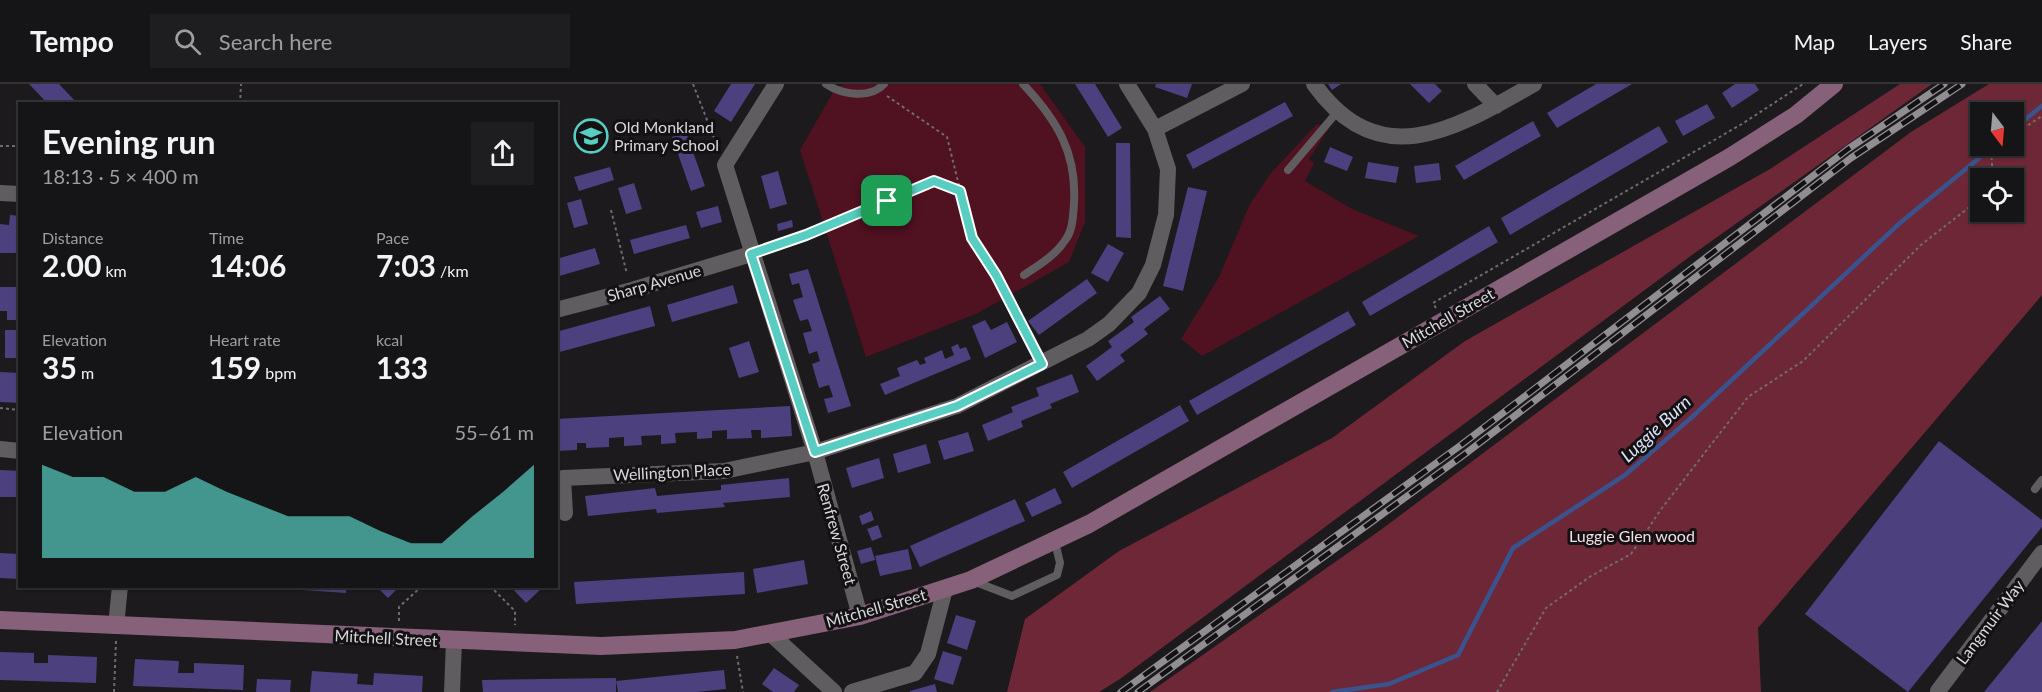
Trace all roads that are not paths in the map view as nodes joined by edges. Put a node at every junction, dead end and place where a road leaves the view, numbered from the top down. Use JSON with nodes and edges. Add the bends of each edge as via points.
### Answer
{"nodes":[{"id":1,"x":776,"y":84,"type":"edge"},
{"id":2,"x":826,"y":84,"type":"edge"},
{"id":3,"x":1023,"y":84,"type":"edge"},
{"id":4,"x":1127,"y":84,"type":"edge"},
{"id":5,"x":1242,"y":84,"type":"edge"},
{"id":6,"x":1314,"y":84,"type":"edge"},
{"id":7,"x":1475,"y":84,"type":"edge"},
{"id":8,"x":1534,"y":84,"type":"edge"},
{"id":9,"x":1834,"y":84,"type":"edge"},
{"id":10,"x":881,"y":87,"type":"edge"},
{"id":11,"x":1496,"y":106,"type":"junction"},
{"id":12,"x":1338,"y":111,"type":"junction"},
{"id":13,"x":1155,"y":129,"type":"junction"},
{"id":14,"x":1288,"y":170,"type":"dead end"},
{"id":15,"x":0,"y":193,"type":"edge"},
{"id":16,"x":18,"y":194,"type":"edge"},
{"id":17,"x":751,"y":254,"type":"junction"},
{"id":18,"x":1024,"y":275,"type":"dead end"},
{"id":19,"x":558,"y":309,"type":"edge"},
{"id":20,"x":0,"y":449,"type":"edge"},
{"id":21,"x":18,"y":451,"type":"edge"},
{"id":22,"x":815,"y":452,"type":"junction"},
{"id":23,"x":2042,"y":480,"type":"edge"},
{"id":24,"x":2035,"y":489,"type":"dead end"},
{"id":25,"x":565,"y":513,"type":"dead end"},
{"id":26,"x":1055,"y":542,"type":"junction"},
{"id":27,"x":2042,"y":553,"type":"edge"},
{"id":28,"x":971,"y":580,"type":"junction"},
{"id":29,"x":120,"y":588,"type":"edge"},
{"id":30,"x":945,"y":589,"type":"junction"},
{"id":31,"x":860,"y":616,"type":"junction"},
{"id":32,"x":0,"y":620,"type":"edge"},
{"id":33,"x":117,"y":626,"type":"junction"},
{"id":34,"x":771,"y":634,"type":"junction"},
{"id":35,"x":454,"y":641,"type":"junction"},
{"id":36,"x":1938,"y":691,"type":"edge"},
{"id":37,"x":452,"y":692,"type":"edge"},
{"id":38,"x":834,"y":692,"type":"edge"},
{"id":39,"x":852,"y":692,"type":"edge"}],
"edges":[{"from":1,"to":17,"type":"street","name":"Renfrew Street","via":[[725,165]]},
{"from":2,"to":10,"type":"lane","via":[[846,93]]},
{"from":3,"to":18,"type":"lane","via":[[1043,105],[1063,138],[1072,161],[1075,185],[1067,239],[1053,255]]},
{"from":4,"to":13,"type":"street"},
{"from":5,"to":13,"type":"street"},
{"from":6,"to":12,"type":"street"},
{"from":7,"to":11,"type":"street"},
{"from":8,"to":11,"type":"street"},
{"from":9,"to":26,"type":"street","name":"Mitchell Street","via":[[1796,115],[1730,157]]},
{"from":11,"to":12,"type":"street","via":[[1431,135],[1407,138],[1363,128]]},
{"from":12,"to":14,"type":"lane"},
{"from":13,"to":22,"type":"street","via":[[1168,169],[1166,215],[1153,265],[1139,294],[1109,324],[1042,364],[957,406]]},
{"from":15,"to":16,"type":"street"},
{"from":17,"to":19,"type":"street","name":"Sharp Avenue"},
{"from":17,"to":22,"type":"street","name":"Renfrew Street"},
{"from":20,"to":21,"type":"street"},
{"from":22,"to":25,"type":"street","name":"Wellington Place","via":[[724,471],[563,478]]},
{"from":22,"to":31,"type":"street","name":"Renfrew Street"},
{"from":23,"to":24,"type":"lane"},
{"from":26,"to":28,"type":"street","name":"Mitchell Street"},
{"from":26,"to":28,"type":"lane","via":[[1060,563],[1057,575],[1012,596]]},
{"from":27,"to":36,"type":"street","name":"Langmuir Way"},
{"from":28,"to":30,"type":"street","name":"Mitchell Street"},
{"from":29,"to":33,"type":"street"},
{"from":30,"to":31,"type":"street","name":"Mitchell Street"},
{"from":30,"to":39,"type":"street","name":"Mitchell Street","via":[[928,654],[915,673]]},
{"from":31,"to":34,"type":"street","name":"Mitchell Street"},
{"from":32,"to":33,"type":"street","name":"Mitchell Street"},
{"from":33,"to":35,"type":"street","name":"Mitchell Street"},
{"from":34,"to":35,"type":"street","name":"Mitchell Street","via":[[735,640],[602,646]]},
{"from":34,"to":38,"type":"street"},
{"from":35,"to":37,"type":"street"}]}
